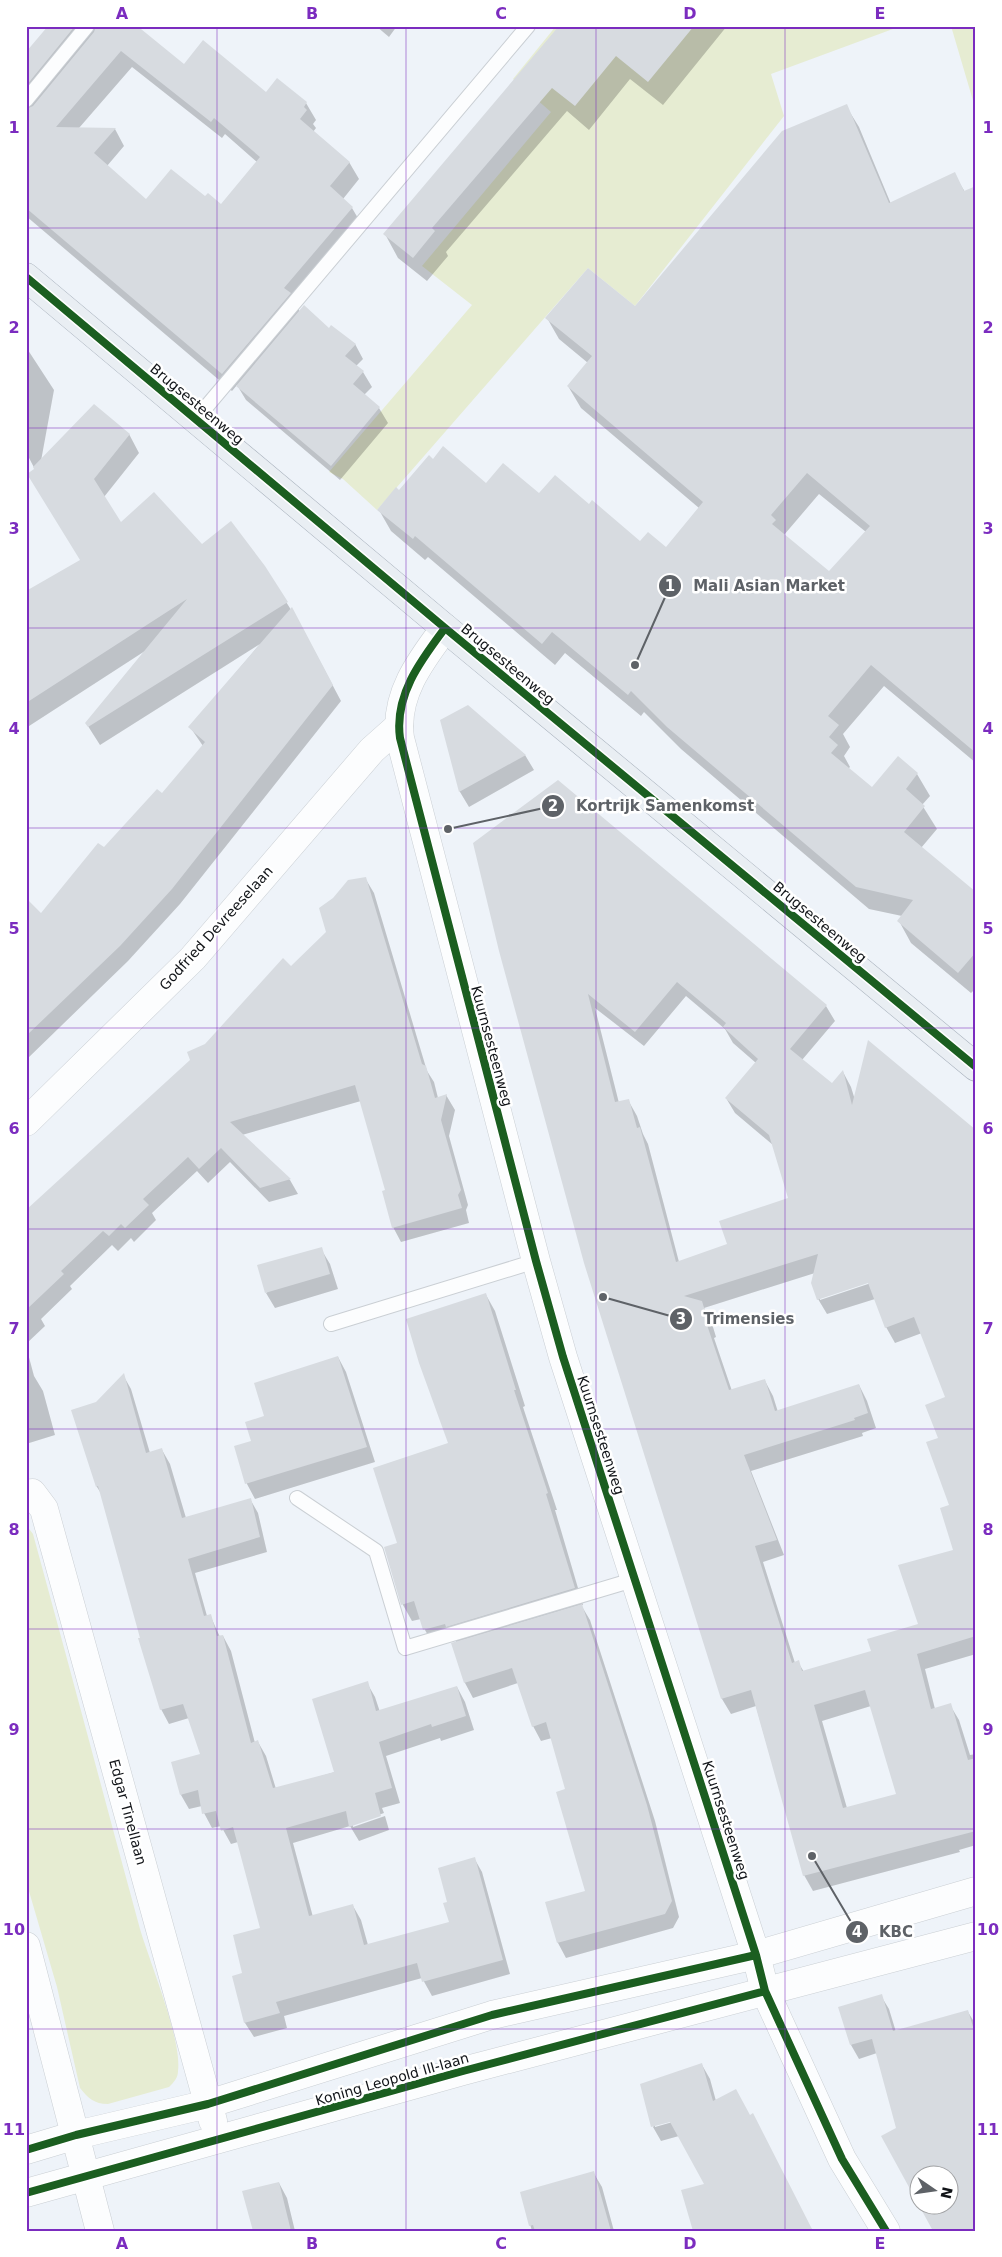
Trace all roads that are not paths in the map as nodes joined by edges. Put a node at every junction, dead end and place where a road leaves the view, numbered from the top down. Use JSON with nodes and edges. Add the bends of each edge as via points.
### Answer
{"nodes":[{"id":1,"x":87,"y":26,"type":"edge"},
{"id":2,"x":528,"y":26,"type":"edge"},
{"id":3,"x":26,"y":100,"type":"edge"},
{"id":4,"x":26,"y":277,"type":"edge"},
{"id":5,"x":196,"y":419,"type":"junction"},
{"id":6,"x":445,"y":628,"type":"junction"},
{"id":7,"x":399,"y":726,"type":"junction"},
{"id":8,"x":976,"y":1067,"type":"edge"},
{"id":9,"x":26,"y":1122,"type":"edge"},
{"id":10,"x":536,"y":1262,"type":"junction"},
{"id":11,"x":331,"y":1324,"type":"dead end"},
{"id":12,"x":26,"y":1494,"type":"edge"},
{"id":13,"x":297,"y":1498,"type":"dead end"},
{"id":14,"x":634,"y":1580,"type":"junction"},
{"id":15,"x":976,"y":1891,"type":"edge"},
{"id":16,"x":976,"y":1936,"type":"edge"},
{"id":17,"x":26,"y":1946,"type":"edge"},
{"id":18,"x":756,"y":1955,"type":"junction"},
{"id":19,"x":765,"y":1991,"type":"junction"},
{"id":20,"x":208,"y":2104,"type":"junction"},
{"id":21,"x":76,"y":2135,"type":"junction"},
{"id":22,"x":218,"y":2140,"type":"junction"},
{"id":23,"x":26,"y":2150,"type":"edge"},
{"id":24,"x":86,"y":2177,"type":"junction"},
{"id":25,"x":26,"y":2193,"type":"edge"},
{"id":26,"x":100,"y":2231,"type":"edge"},
{"id":27,"x":886,"y":2231,"type":"edge"}],
"edges":[{"from":1,"to":3,"type":"lane"},
{"from":2,"to":5,"type":"lane"},
{"from":4,"to":5,"type":"main road","name":"Brugsesteenweg"},
{"from":5,"to":6,"type":"main road","name":"Brugsesteenweg"},
{"from":6,"to":7,"type":"street","name":"Kuurnsesteenweg","via":[[411,678]]},
{"from":6,"to":8,"type":"main road","name":"Brugsesteenweg"},
{"from":7,"to":9,"type":"street","name":"Godfried Devreeselaan","via":[[372,750],[193,958]]},
{"from":7,"to":10,"type":"street","name":"Kuurnsesteenweg","via":[[410,780]]},
{"from":10,"to":11,"type":"lane"},
{"from":10,"to":14,"type":"street","name":"Kuurnsesteenweg"},
{"from":12,"to":20,"type":"street","name":"Edgar Tinellaan","via":[[32,1493],[44,1509]]},
{"from":13,"to":14,"type":"lane","via":[[376,1551],[405,1648]]},
{"from":14,"to":18,"type":"street","name":"Kuurnsesteenweg"},
{"from":15,"to":18,"type":"street"},
{"from":16,"to":19,"type":"street","name":"Koning Leopold III-laan"},
{"from":17,"to":21,"type":"street"},
{"from":18,"to":19,"type":"street","name":"Kuurnsesteenweg"},
{"from":18,"to":20,"type":"street","via":[[492,2015]]},
{"from":19,"to":22,"type":"street","name":"Koning Leopold III-laan"},
{"from":19,"to":27,"type":"street","name":"Kuurnsesteenweg","via":[[842,2159]]},
{"from":20,"to":21,"type":"street"},
{"from":20,"to":22,"type":"street","name":"Edgar Tinellaan"},
{"from":21,"to":23,"type":"street"},
{"from":21,"to":24,"type":"street"},
{"from":22,"to":24,"type":"street","name":"Koning Leopold III-laan"},
{"from":24,"to":25,"type":"street","name":"Koning Leopold III-laan"},
{"from":24,"to":26,"type":"street"}]}
